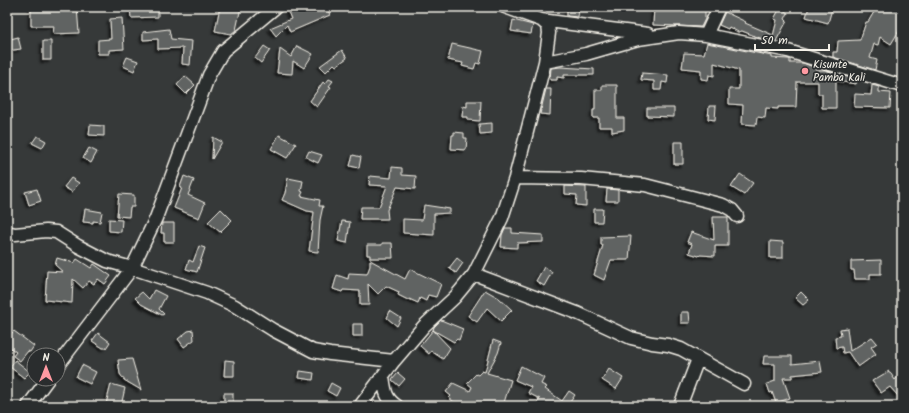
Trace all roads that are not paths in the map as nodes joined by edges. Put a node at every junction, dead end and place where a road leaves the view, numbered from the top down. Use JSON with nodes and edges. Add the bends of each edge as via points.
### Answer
{"nodes":[{"id":1,"x":276,"y":7,"type":"edge"},
{"id":2,"x":505,"y":7,"type":"edge"},
{"id":3,"x":720,"y":7,"type":"edge"},
{"id":4,"x":541,"y":20,"type":"junction"},
{"id":5,"x":657,"y":35,"type":"junction"},
{"id":6,"x":706,"y":35,"type":"junction"},
{"id":7,"x":545,"y":62,"type":"junction"},
{"id":8,"x":902,"y":86,"type":"edge"},
{"id":9,"x":515,"y":178,"type":"junction"},
{"id":10,"x":737,"y":216,"type":"dead end"},
{"id":11,"x":7,"y":232,"type":"edge"},
{"id":12,"x":132,"y":268,"type":"junction"},
{"id":13,"x":474,"y":274,"type":"junction"},
{"id":14,"x":66,"y":355,"type":"edge"},
{"id":15,"x":698,"y":359,"type":"junction"},
{"id":16,"x":394,"y":361,"type":"junction"},
{"id":17,"x":383,"y":376,"type":"junction"},
{"id":18,"x":744,"y":384,"type":"dead end"},
{"id":19,"x":42,"y":387,"type":"edge"},
{"id":20,"x":28,"y":406,"type":"edge"},
{"id":21,"x":360,"y":406,"type":"edge"},
{"id":22,"x":397,"y":406,"type":"edge"},
{"id":23,"x":680,"y":406,"type":"edge"}],
"edges":[{"from":1,"to":12,"type":"street","via":[[224,51],[209,75],[156,218]]},
{"from":2,"to":4,"type":"street"},
{"from":3,"to":6,"type":"street"},
{"from":4,"to":5,"type":"street"},
{"from":4,"to":7,"type":"street","via":[[548,26],[549,33]]},
{"from":5,"to":6,"type":"street"},
{"from":5,"to":7,"type":"street"},
{"from":6,"to":8,"type":"street","via":[[788,51]]},
{"from":7,"to":9,"type":"street"},
{"from":9,"to":10,"type":"street","via":[[581,179],[644,185],[723,205]]},
{"from":9,"to":13,"type":"street","via":[[502,218]]},
{"from":11,"to":12,"type":"street","via":[[56,232],[107,261]]},
{"from":12,"to":14,"type":"street"},
{"from":12,"to":16,"type":"street","via":[[221,299],[313,351]]},
{"from":13,"to":15,"type":"street","via":[[577,313],[631,338],[681,349]]},
{"from":13,"to":16,"type":"street"},
{"from":15,"to":18,"type":"street"},
{"from":15,"to":23,"type":"street"},
{"from":16,"to":17,"type":"street"},
{"from":17,"to":21,"type":"street"},
{"from":17,"to":22,"type":"street","via":[[385,392],[390,401]]},
{"from":19,"to":20,"type":"street"}]}
